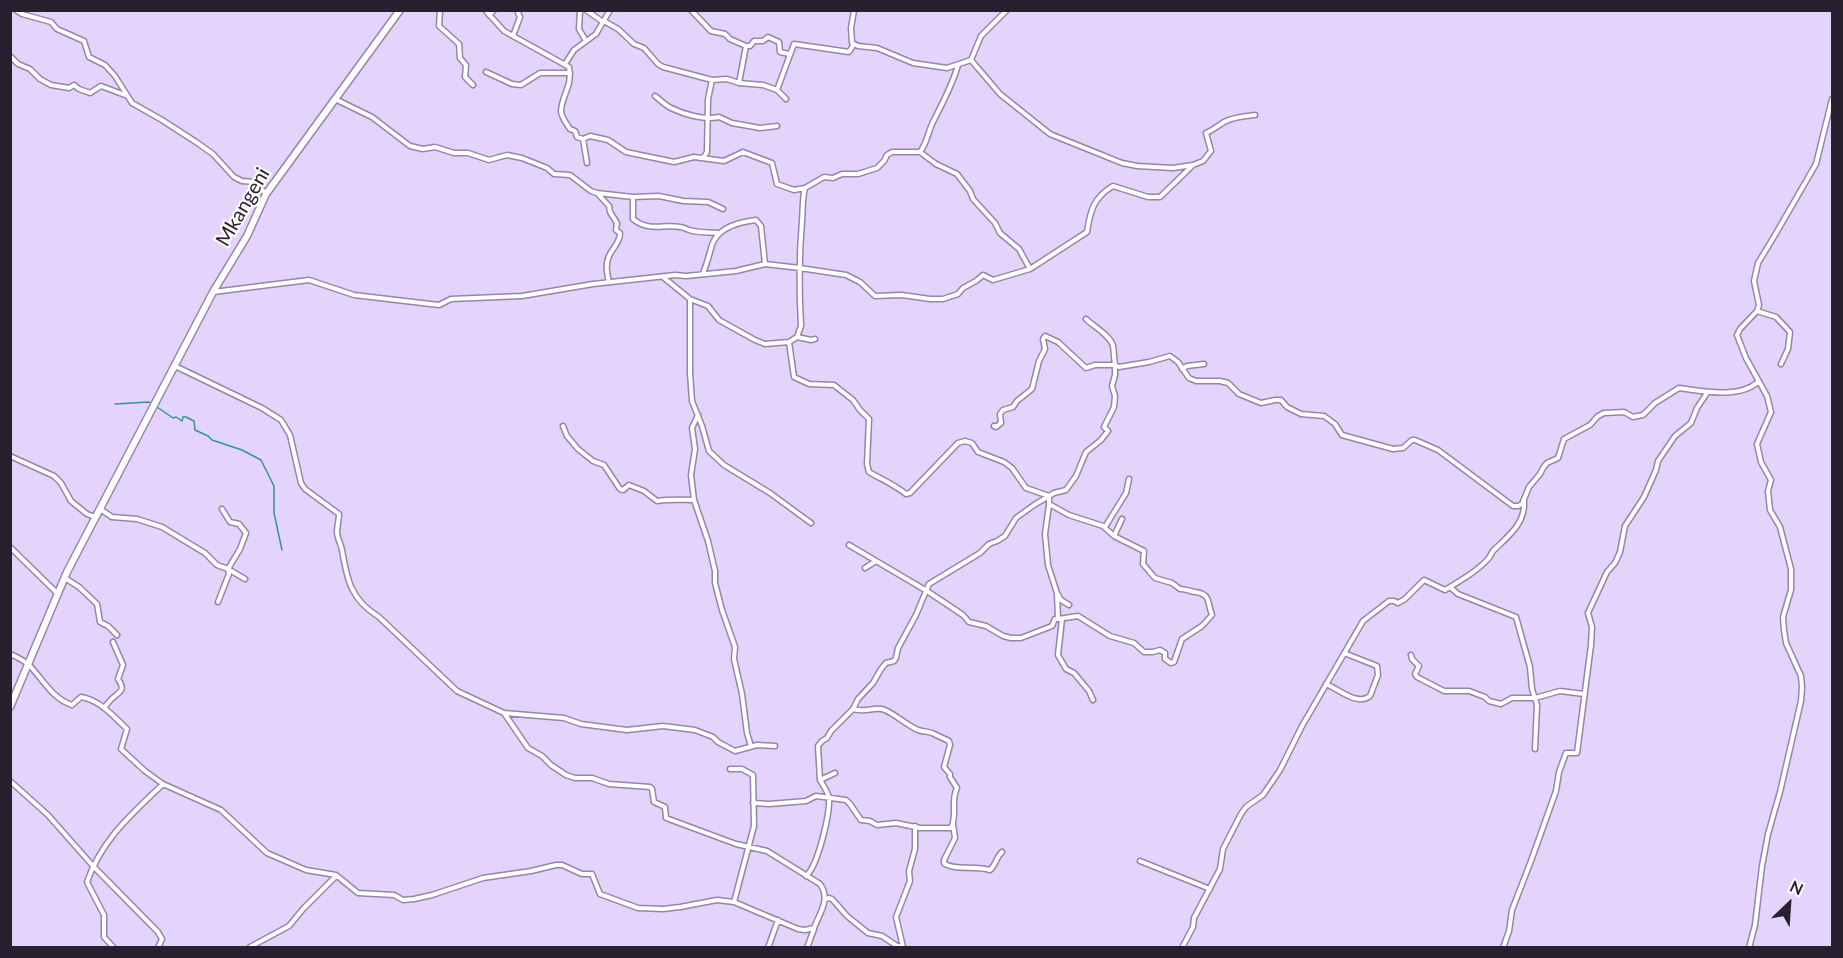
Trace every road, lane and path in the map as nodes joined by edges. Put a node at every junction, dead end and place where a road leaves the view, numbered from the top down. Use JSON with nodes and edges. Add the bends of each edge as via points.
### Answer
{"nodes":[{"id":1,"x":16,"y":10,"type":"edge"},
{"id":2,"x":400,"y":10,"type":"edge"},
{"id":3,"x":440,"y":10,"type":"edge"},
{"id":4,"x":485,"y":10,"type":"edge"},
{"id":5,"x":494,"y":10,"type":"edge"},
{"id":6,"x":519,"y":10,"type":"edge"},
{"id":7,"x":580,"y":10,"type":"edge"},
{"id":8,"x":586,"y":10,"type":"edge"},
{"id":9,"x":610,"y":10,"type":"edge"},
{"id":10,"x":691,"y":10,"type":"edge"},
{"id":11,"x":854,"y":10,"type":"edge"},
{"id":12,"x":1007,"y":10,"type":"edge"},
{"id":13,"x":489,"y":15,"type":"junction"},
{"id":14,"x":604,"y":21,"type":"junction"},
{"id":15,"x":513,"y":36,"type":"junction"},
{"id":16,"x":586,"y":41,"type":"junction"},
{"id":17,"x":854,"y":44,"type":"junction"},
{"id":18,"x":746,"y":46,"type":"junction"},
{"id":19,"x":789,"y":54,"type":"junction"},
{"id":20,"x":10,"y":56,"type":"edge"},
{"id":21,"x":971,"y":60,"type":"junction"},
{"id":22,"x":565,"y":64,"type":"junction"},
{"id":23,"x":958,"y":65,"type":"junction"},
{"id":24,"x":486,"y":72,"type":"dead end"},
{"id":25,"x":570,"y":73,"type":"junction"},
{"id":26,"x":712,"y":80,"type":"junction"},
{"id":27,"x":739,"y":83,"type":"junction"},
{"id":28,"x":473,"y":85,"type":"dead end"},
{"id":29,"x":777,"y":90,"type":"junction"},
{"id":30,"x":126,"y":95,"type":"junction"},
{"id":31,"x":655,"y":96,"type":"dead end"},
{"id":32,"x":335,"y":99,"type":"junction"},
{"id":33,"x":786,"y":99,"type":"dead end"},
{"id":34,"x":1833,"y":99,"type":"edge"},
{"id":35,"x":1255,"y":115,"type":"dead end"},
{"id":36,"x":708,"y":118,"type":"junction"},
{"id":37,"x":777,"y":126,"type":"dead end"},
{"id":38,"x":583,"y":139,"type":"junction"},
{"id":39,"x":920,"y":152,"type":"junction"},
{"id":40,"x":700,"y":158,"type":"junction"},
{"id":41,"x":587,"y":163,"type":"dead end"},
{"id":42,"x":1193,"y":165,"type":"junction"},
{"id":43,"x":805,"y":188,"type":"junction"},
{"id":44,"x":597,"y":193,"type":"junction"},
{"id":45,"x":266,"y":194,"type":"junction"},
{"id":46,"x":633,"y":197,"type":"junction"},
{"id":47,"x":723,"y":208,"type":"dead end"},
{"id":48,"x":719,"y":233,"type":"junction"},
{"id":49,"x":765,"y":264,"type":"junction"},
{"id":50,"x":800,"y":268,"type":"junction"},
{"id":51,"x":1030,"y":269,"type":"junction"},
{"id":52,"x":703,"y":273,"type":"junction"},
{"id":53,"x":663,"y":276,"type":"junction"},
{"id":54,"x":609,"y":282,"type":"junction"},
{"id":55,"x":213,"y":292,"type":"junction"},
{"id":56,"x":690,"y":299,"type":"junction"},
{"id":57,"x":1757,"y":311,"type":"junction"},
{"id":58,"x":1086,"y":319,"type":"dead end"},
{"id":59,"x":797,"y":337,"type":"junction"},
{"id":60,"x":815,"y":339,"type":"dead end"},
{"id":61,"x":789,"y":342,"type":"junction"},
{"id":62,"x":1204,"y":364,"type":"dead end"},
{"id":63,"x":1781,"y":364,"type":"dead end"},
{"id":64,"x":1115,"y":365,"type":"junction"},
{"id":65,"x":175,"y":366,"type":"junction"},
{"id":66,"x":1182,"y":369,"type":"junction"},
{"id":67,"x":1758,"y":382,"type":"junction"},
{"id":68,"x":1707,"y":393,"type":"junction"},
{"id":69,"x":698,"y":416,"type":"junction"},
{"id":70,"x":563,"y":426,"type":"dead end"},
{"id":71,"x":994,"y":426,"type":"dead end"},
{"id":72,"x":10,"y":456,"type":"edge"},
{"id":73,"x":1128,"y":479,"type":"dead end"},
{"id":74,"x":1049,"y":496,"type":"junction"},
{"id":75,"x":694,"y":500,"type":"junction"},
{"id":76,"x":1524,"y":500,"type":"junction"},
{"id":77,"x":1049,"y":504,"type":"junction"},
{"id":78,"x":100,"y":509,"type":"junction"},
{"id":79,"x":222,"y":509,"type":"dead end"},
{"id":80,"x":96,"y":517,"type":"junction"},
{"id":81,"x":1122,"y":519,"type":"dead end"},
{"id":82,"x":811,"y":523,"type":"dead end"},
{"id":83,"x":1105,"y":527,"type":"junction"},
{"id":84,"x":1114,"y":536,"type":"junction"},
{"id":85,"x":849,"y":545,"type":"dead end"},
{"id":86,"x":10,"y":547,"type":"edge"},
{"id":87,"x":876,"y":561,"type":"junction"},
{"id":88,"x":228,"y":568,"type":"junction"},
{"id":89,"x":865,"y":568,"type":"dead end"},
{"id":90,"x":64,"y":578,"type":"junction"},
{"id":91,"x":245,"y":579,"type":"dead end"},
{"id":92,"x":1450,"y":587,"type":"junction"},
{"id":93,"x":927,"y":591,"type":"junction"},
{"id":94,"x":1057,"y":593,"type":"junction"},
{"id":95,"x":58,"y":594,"type":"junction"},
{"id":96,"x":218,"y":602,"type":"dead end"},
{"id":97,"x":1069,"y":605,"type":"dead end"},
{"id":98,"x":1060,"y":619,"type":"junction"},
{"id":99,"x":117,"y":635,"type":"dead end"},
{"id":100,"x":113,"y":642,"type":"dead end"},
{"id":101,"x":1344,"y":653,"type":"junction"},
{"id":102,"x":10,"y":654,"type":"edge"},
{"id":103,"x":1411,"y":655,"type":"dead end"},
{"id":104,"x":29,"y":664,"type":"junction"},
{"id":105,"x":1326,"y":684,"type":"junction"},
{"id":106,"x":1584,"y":694,"type":"junction"},
{"id":107,"x":1535,"y":698,"type":"junction"},
{"id":108,"x":1093,"y":700,"type":"dead end"},
{"id":109,"x":10,"y":707,"type":"edge"},
{"id":110,"x":104,"y":708,"type":"junction"},
{"id":111,"x":853,"y":710,"type":"junction"},
{"id":112,"x":504,"y":713,"type":"junction"},
{"id":113,"x":751,"y":746,"type":"junction"},
{"id":114,"x":776,"y":747,"type":"dead end"},
{"id":115,"x":1535,"y":749,"type":"dead end"},
{"id":116,"x":730,"y":769,"type":"dead end"},
{"id":117,"x":835,"y":773,"type":"dead end"},
{"id":118,"x":820,"y":780,"type":"junction"},
{"id":119,"x":10,"y":781,"type":"edge"},
{"id":120,"x":163,"y":784,"type":"junction"},
{"id":121,"x":829,"y":798,"type":"junction"},
{"id":122,"x":753,"y":803,"type":"junction"},
{"id":123,"x":953,"y":824,"type":"junction"},
{"id":124,"x":915,"y":826,"type":"junction"},
{"id":125,"x":748,"y":846,"type":"junction"},
{"id":126,"x":1002,"y":852,"type":"dead end"},
{"id":127,"x":1140,"y":861,"type":"dead end"},
{"id":128,"x":93,"y":866,"type":"junction"},
{"id":129,"x":336,"y":875,"type":"junction"},
{"id":130,"x":806,"y":876,"type":"junction"},
{"id":131,"x":1210,"y":889,"type":"junction"},
{"id":132,"x":826,"y":899,"type":"junction"},
{"id":133,"x":734,"y":902,"type":"junction"},
{"id":134,"x":778,"y":920,"type":"junction"},
{"id":135,"x":814,"y":928,"type":"junction"},
{"id":136,"x":249,"y":947,"type":"edge"},
{"id":137,"x":904,"y":947,"type":"edge"},
{"id":138,"x":114,"y":948,"type":"edge"},
{"id":139,"x":158,"y":948,"type":"edge"},
{"id":140,"x":768,"y":948,"type":"edge"},
{"id":141,"x":807,"y":948,"type":"edge"},
{"id":142,"x":1182,"y":948,"type":"edge"},
{"id":143,"x":1503,"y":948,"type":"edge"},
{"id":144,"x":1749,"y":948,"type":"edge"}],
"edges":[{"from":1,"to":30,"type":"street","via":[[51,22],[57,29],[84,41],[89,57],[105,65]]},
{"from":2,"to":32,"type":"street","name":"Mkangeni"},
{"from":3,"to":28,"type":"street","via":[[439,26],[459,44],[460,58],[466,65],[465,77]]},
{"from":4,"to":13,"type":"street"},
{"from":5,"to":13,"type":"street"},
{"from":6,"to":15,"type":"street"},
{"from":7,"to":16,"type":"street","via":[[579,29]]},
{"from":8,"to":14,"type":"street"},
{"from":9,"to":14,"type":"street"},
{"from":10,"to":18,"type":"street","via":[[711,31]]},
{"from":11,"to":17,"type":"street"},
{"from":12,"to":21,"type":"street","via":[[981,36]]},
{"from":13,"to":15,"type":"street"},
{"from":14,"to":16,"type":"street"},
{"from":14,"to":26,"type":"street","via":[[644,48],[658,64]]},
{"from":15,"to":22,"type":"street"},
{"from":16,"to":22,"type":"street"},
{"from":17,"to":19,"type":"street","via":[[849,52],[841,52],[794,44]]},
{"from":17,"to":23,"type":"street","via":[[877,48],[913,63],[947,68]]},
{"from":18,"to":19,"type":"street","via":[[768,37],[779,42],[780,52]]},
{"from":18,"to":27,"type":"street"},
{"from":19,"to":29,"type":"street"},
{"from":20,"to":30,"type":"street","via":[[51,85],[74,85],[90,93],[101,86]]},
{"from":21,"to":23,"type":"street"},
{"from":21,"to":42,"type":"street","via":[[1000,94],[1050,134],[1122,163],[1173,168]]},
{"from":22,"to":25,"type":"street"},
{"from":23,"to":39,"type":"street"},
{"from":24,"to":25,"type":"street","via":[[521,86],[540,73]]},
{"from":25,"to":38,"type":"street","via":[[561,111],[570,129]]},
{"from":26,"to":27,"type":"street"},
{"from":26,"to":36,"type":"street"},
{"from":27,"to":29,"type":"street"},
{"from":29,"to":33,"type":"street"},
{"from":30,"to":45,"type":"street","via":[[132,103],[213,154],[234,177],[255,182]]},
{"from":31,"to":36,"type":"street","via":[[672,109]]},
{"from":32,"to":44,"type":"street","via":[[372,117],[410,146],[435,147],[489,160],[507,155],[522,158],[554,174],[570,176]]},
{"from":32,"to":45,"type":"street","name":"Mkangeni"},
{"from":34,"to":57,"type":"street","via":[[1816,164],[1758,263],[1754,281]]},
{"from":35,"to":42,"type":"street","via":[[1222,123],[1206,133],[1211,151]]},
{"from":36,"to":37,"type":"street","via":[[719,117],[760,128]]},
{"from":36,"to":40,"type":"street","via":[[707,152]]},
{"from":38,"to":40,"type":"street","via":[[590,136],[608,140],[626,152],[674,162]]},
{"from":38,"to":41,"type":"street"},
{"from":39,"to":43,"type":"street","via":[[892,152],[877,168],[824,177]]},
{"from":39,"to":51,"type":"street","via":[[957,174]]},
{"from":40,"to":43,"type":"street","via":[[724,161],[743,152],[772,163],[777,184],[794,190]]},
{"from":42,"to":51,"type":"street","via":[[1160,197],[1113,186],[1106,190],[1089,214],[1086,234]]},
{"from":43,"to":50,"type":"street"},
{"from":44,"to":46,"type":"street"},
{"from":44,"to":54,"type":"street","via":[[609,206],[620,233],[606,267]]},
{"from":45,"to":55,"type":"street","name":"Mkangeni","via":[[247,236]]},
{"from":46,"to":47,"type":"street","via":[[659,196],[708,202]]},
{"from":46,"to":48,"type":"street","via":[[633,219],[638,223],[653,228],[676,226]]},
{"from":48,"to":49,"type":"street","via":[[738,222],[756,220],[761,226]]},
{"from":48,"to":52,"type":"street"},
{"from":49,"to":50,"type":"street"},
{"from":49,"to":52,"type":"street"},
{"from":50,"to":51,"type":"street","via":[[846,275],[875,296],[930,299],[958,294],[983,275],[993,280]]},
{"from":50,"to":59,"type":"street","via":[[801,326]]},
{"from":52,"to":53,"type":"street"},
{"from":53,"to":54,"type":"street"},
{"from":53,"to":56,"type":"street"},
{"from":54,"to":55,"type":"street","via":[[522,296],[452,299],[439,306],[354,295],[309,280]]},
{"from":55,"to":65,"type":"street","name":"Mkangeni"},
{"from":56,"to":61,"type":"street","via":[[708,306],[719,320],[755,340],[765,344]]},
{"from":56,"to":69,"type":"street","via":[[690,373],[692,401]]},
{"from":57,"to":63,"type":"street","via":[[1776,317],[1790,332]]},
{"from":57,"to":67,"type":"street","via":[[1737,335]]},
{"from":58,"to":64,"type":"street","via":[[1113,346]]},
{"from":59,"to":60,"type":"street"},
{"from":59,"to":61,"type":"street"},
{"from":61,"to":74,"type":"street","via":[[794,377],[809,384],[834,386],[869,419],[869,472],[890,485],[910,493],[958,443],[965,441],[978,452],[1012,468],[1026,488]]},
{"from":62,"to":66,"type":"street"},
{"from":64,"to":66,"type":"street","via":[[1170,356]]},
{"from":64,"to":71,"type":"street","via":[[1086,368],[1058,342],[1045,336],[1045,349],[1032,388],[1013,407],[1004,410],[1001,423]]},
{"from":64,"to":74,"type":"street","via":[[1114,407],[1104,423],[1107,433],[1086,452],[1066,490]]},
{"from":65,"to":78,"type":"street","name":"Mkangeni"},
{"from":65,"to":112,"type":"street","via":[[281,420],[290,435],[301,483],[339,514],[337,534],[355,596],[457,691]]},
{"from":66,"to":76,"type":"street","via":[[1189,378],[1228,383],[1239,394],[1261,403],[1281,400],[1287,408],[1301,414],[1324,416],[1342,435],[1393,449],[1415,440],[1438,450],[1513,506]]},
{"from":67,"to":68,"type":"street","via":[[1732,392]]},
{"from":67,"to":144,"type":"street","via":[[1771,412],[1758,444],[1761,462],[1771,480],[1770,510],[1780,527],[1791,569],[1791,590],[1783,617],[1785,643],[1801,676],[1802,687],[1761,866]]},
{"from":68,"to":76,"type":"street","via":[[1679,388],[1639,417],[1624,412],[1598,416],[1564,439],[1558,458],[1543,468]]},
{"from":68,"to":106,"type":"street","via":[[1691,423],[1658,461],[1644,497],[1625,526],[1615,563],[1591,605],[1591,645]]},
{"from":69,"to":75,"type":"street","via":[[692,428]]},
{"from":69,"to":82,"type":"street","via":[[709,451]]},
{"from":70,"to":75,"type":"street","via":[[578,449],[604,465],[620,489],[629,485],[657,501]]},
{"from":72,"to":80,"type":"street","via":[[54,476],[71,501]]},
{"from":73,"to":83,"type":"street","via":[[1126,493]]},
{"from":74,"to":77,"type":"street"},
{"from":74,"to":93,"type":"street","via":[[1016,518],[1005,536],[929,584]]},
{"from":75,"to":113,"type":"street","via":[[735,647]]},
{"from":76,"to":92,"type":"street","via":[[1525,513],[1514,532],[1479,567]]},
{"from":77,"to":83,"type":"street"},
{"from":77,"to":94,"type":"street","via":[[1045,534],[1048,565]]},
{"from":78,"to":80,"type":"street","name":"Mkangeni"},
{"from":78,"to":88,"type":"street","via":[[112,517],[162,527],[206,553],[217,565]]},
{"from":79,"to":88,"type":"street","via":[[230,522],[239,524],[246,532]]},
{"from":80,"to":90,"type":"street","name":"Mkangeni"},
{"from":81,"to":84,"type":"street"},
{"from":83,"to":84,"type":"street"},
{"from":84,"to":98,"type":"street","via":[[1144,551],[1143,564],[1159,580],[1207,596],[1212,615],[1182,639],[1171,663],[1160,650],[1144,652],[1134,643],[1110,636],[1078,616]]},
{"from":85,"to":87,"type":"street"},
{"from":86,"to":95,"type":"street"},
{"from":87,"to":89,"type":"street"},
{"from":87,"to":93,"type":"street"},
{"from":88,"to":91,"type":"street"},
{"from":88,"to":96,"type":"street"},
{"from":90,"to":95,"type":"street","name":"Mkangeni"},
{"from":90,"to":99,"type":"street","via":[[97,604],[100,622]]},
{"from":92,"to":101,"type":"street","via":[[1445,590],[1424,580],[1405,599],[1389,602],[1363,621]]},
{"from":92,"to":107,"type":"street","via":[[1458,594],[1516,617]]},
{"from":93,"to":98,"type":"street","via":[[969,621],[1007,637],[1034,634]]},
{"from":93,"to":111,"type":"street","via":[[896,658],[881,669]]},
{"from":94,"to":97,"type":"street"},
{"from":94,"to":98,"type":"street"},
{"from":95,"to":104,"type":"street","name":"Mkangeni"},
{"from":98,"to":108,"type":"street","via":[[1059,655]]},
{"from":100,"to":110,"type":"street","via":[[123,665],[118,679],[123,686]]},
{"from":101,"to":105,"type":"street"},
{"from":101,"to":105,"type":"street","via":[[1377,666],[1378,675],[1370,696],[1355,699]]},
{"from":102,"to":104,"type":"street"},
{"from":103,"to":107,"type":"street","via":[[1419,666],[1415,671],[1417,677],[1444,692],[1469,691],[1501,704],[1512,698]]},
{"from":104,"to":109,"type":"street","name":"Mkangeni"},
{"from":104,"to":110,"type":"street","via":[[64,702],[72,705],[81,697]]},
{"from":105,"to":131,"type":"street","via":[[1280,770],[1263,795],[1241,814],[1223,849],[1220,869]]},
{"from":106,"to":107,"type":"street","via":[[1560,691]]},
{"from":106,"to":143,"type":"street","via":[[1577,753],[1566,753],[1512,910]]},
{"from":107,"to":115,"type":"street"},
{"from":110,"to":120,"type":"street","via":[[127,729],[121,749]]},
{"from":111,"to":118,"type":"street","via":[[818,746]]},
{"from":111,"to":123,"type":"street","via":[[885,710],[920,731],[949,741],[944,767],[957,788]]},
{"from":112,"to":113,"type":"street","via":[[564,718],[627,730],[663,726],[695,730],[713,736],[735,751]]},
{"from":112,"to":125,"type":"street","via":[[528,748],[566,775],[650,787],[654,802],[664,807],[666,818]]},
{"from":113,"to":114,"type":"street"},
{"from":116,"to":122,"type":"street","via":[[742,769],[753,775]]},
{"from":117,"to":118,"type":"street"},
{"from":118,"to":121,"type":"street"},
{"from":119,"to":128,"type":"street"},
{"from":120,"to":128,"type":"street","via":[[111,837]]},
{"from":120,"to":129,"type":"street","via":[[221,810],[267,853],[306,870]]},
{"from":121,"to":122,"type":"street"},
{"from":121,"to":124,"type":"street","via":[[846,801],[864,821]]},
{"from":121,"to":130,"type":"street","via":[[822,840],[812,871]]},
{"from":122,"to":125,"type":"street","via":[[754,826]]},
{"from":123,"to":124,"type":"street","via":[[951,828]]},
{"from":123,"to":126,"type":"street","via":[[955,838],[944,860],[946,866],[990,870]]},
{"from":124,"to":137,"type":"street","via":[[910,881],[896,917]]},
{"from":125,"to":130,"type":"street","via":[[767,851]]},
{"from":125,"to":133,"type":"street"},
{"from":127,"to":131,"type":"street"},
{"from":128,"to":138,"type":"street","via":[[87,882],[104,915],[104,937]]},
{"from":128,"to":139,"type":"street","via":[[158,932],[162,939]]},
{"from":129,"to":133,"type":"street","via":[[358,893],[394,895],[403,900],[432,896],[483,878],[562,865],[592,874],[600,894],[638,908],[672,908],[717,900]]},
{"from":129,"to":136,"type":"street","via":[[289,926]]},
{"from":130,"to":132,"type":"street","via":[[820,884]]},
{"from":131,"to":142,"type":"street"},
{"from":132,"to":135,"type":"street"},
{"from":132,"to":137,"type":"street","via":[[832,899],[868,933]]},
{"from":133,"to":134,"type":"street"},
{"from":134,"to":135,"type":"street","via":[[798,929]]},
{"from":134,"to":140,"type":"street"},
{"from":135,"to":141,"type":"street"}]}
